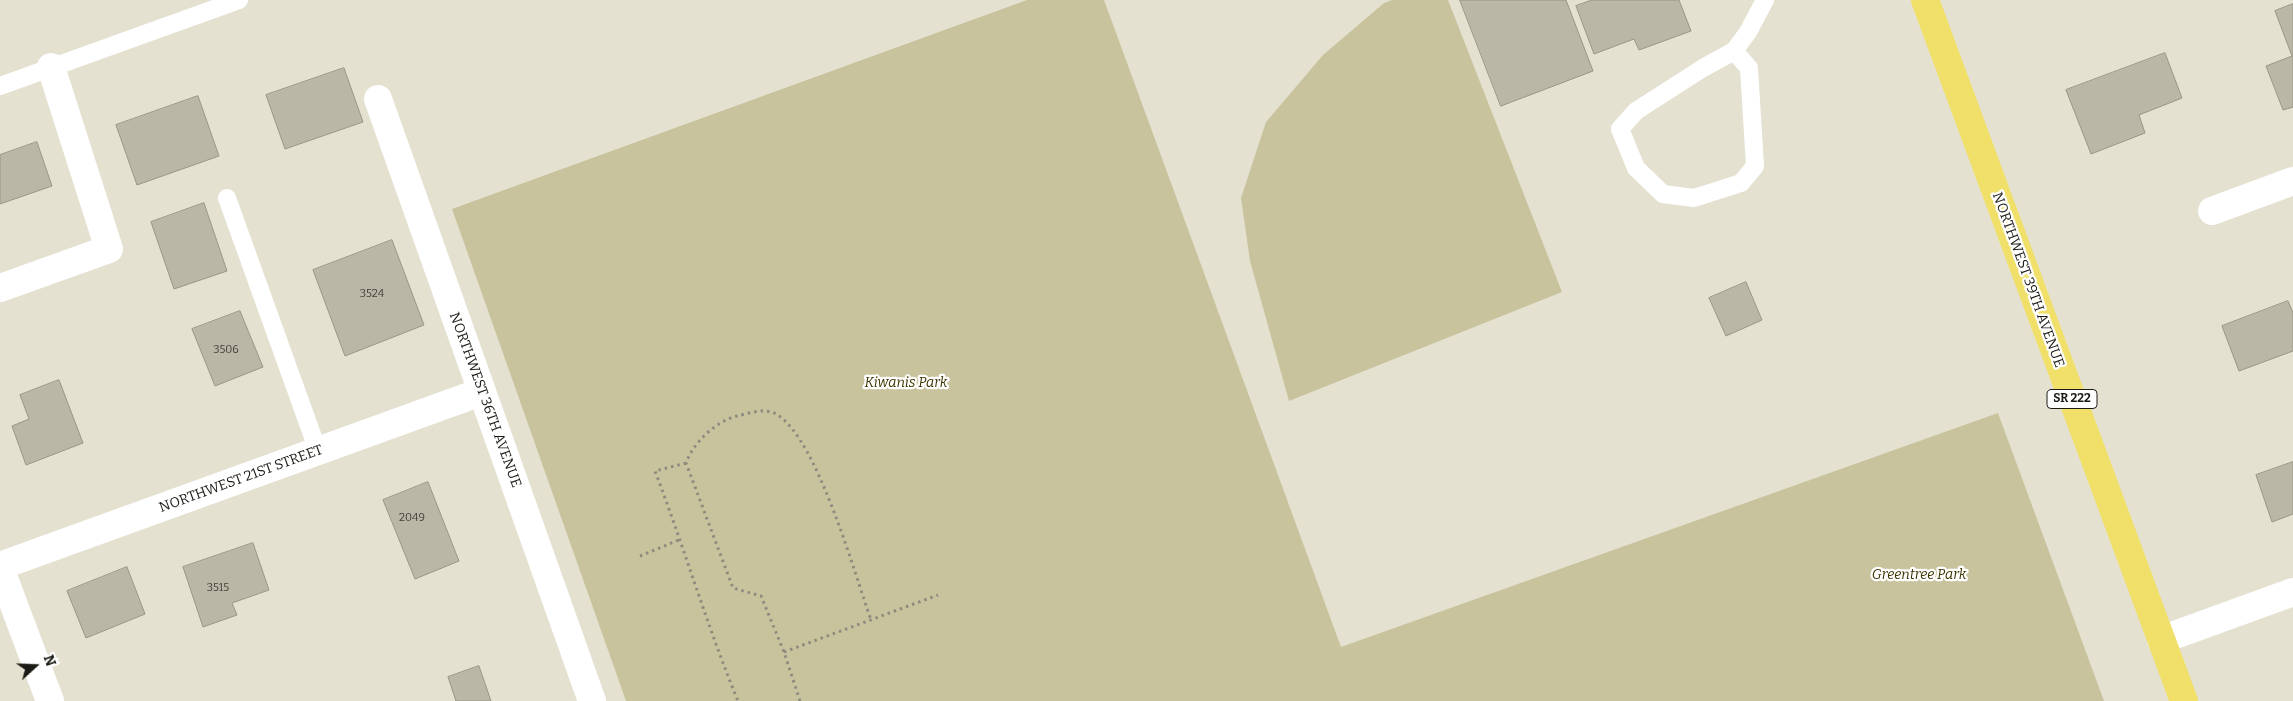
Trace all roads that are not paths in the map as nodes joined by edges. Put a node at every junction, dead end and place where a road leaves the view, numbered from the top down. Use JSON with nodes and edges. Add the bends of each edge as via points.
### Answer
{"nodes":[{"id":1,"x":239,"y":0,"type":"edge"},
{"id":2,"x":1765,"y":0,"type":"edge"},
{"id":3,"x":1925,"y":0,"type":"edge"},
{"id":4,"x":1734,"y":51,"type":"junction"},
{"id":5,"x":51,"y":67,"type":"junction"},
{"id":6,"x":0,"y":86,"type":"edge"},
{"id":7,"x":378,"y":99,"type":"dead end"},
{"id":8,"x":2293,"y":181,"type":"edge"},
{"id":9,"x":227,"y":198,"type":"dead end"},
{"id":10,"x":2212,"y":211,"type":"dead end"},
{"id":11,"x":0,"y":288,"type":"edge"},
{"id":12,"x":481,"y":392,"type":"junction"},
{"id":13,"x":318,"y":451,"type":"junction"},
{"id":14,"x":0,"y":567,"type":"edge"},
{"id":15,"x":2293,"y":592,"type":"edge"},
{"id":16,"x":2161,"y":640,"type":"junction"},
{"id":17,"x":50,"y":701,"type":"edge"},
{"id":18,"x":592,"y":701,"type":"edge"},
{"id":19,"x":2184,"y":701,"type":"edge"}],
"edges":[{"from":1,"to":5,"type":"lane"},
{"from":2,"to":4,"type":"lane"},
{"from":3,"to":16,"type":"main road","name":"NORTHWEST 39TH AVENUE","number":"SR 222"},
{"from":4,"to":4,"type":"lane","via":[[1636,111],[1620,129],[1636,168],[1663,194],[1694,198],[1741,183],[1756,166],[1749,68]]},
{"from":5,"to":6,"type":"lane"},
{"from":5,"to":11,"type":"street","via":[[109,249]]},
{"from":7,"to":12,"type":"street","name":"NORTHWEST 36TH AVENUE"},
{"from":8,"to":10,"type":"street"},
{"from":9,"to":13,"type":"lane"},
{"from":12,"to":13,"type":"street","name":"NORTHWEST 21ST STREET"},
{"from":12,"to":18,"type":"street","name":"NORTHWEST 36TH AVENUE"},
{"from":13,"to":14,"type":"street","name":"NORTHWEST 21ST STREET"},
{"from":14,"to":17,"type":"street"},
{"from":15,"to":16,"type":"street"},
{"from":16,"to":19,"type":"main road","name":"NORTHWEST 39TH AVENUE","number":"SR 222"}]}
